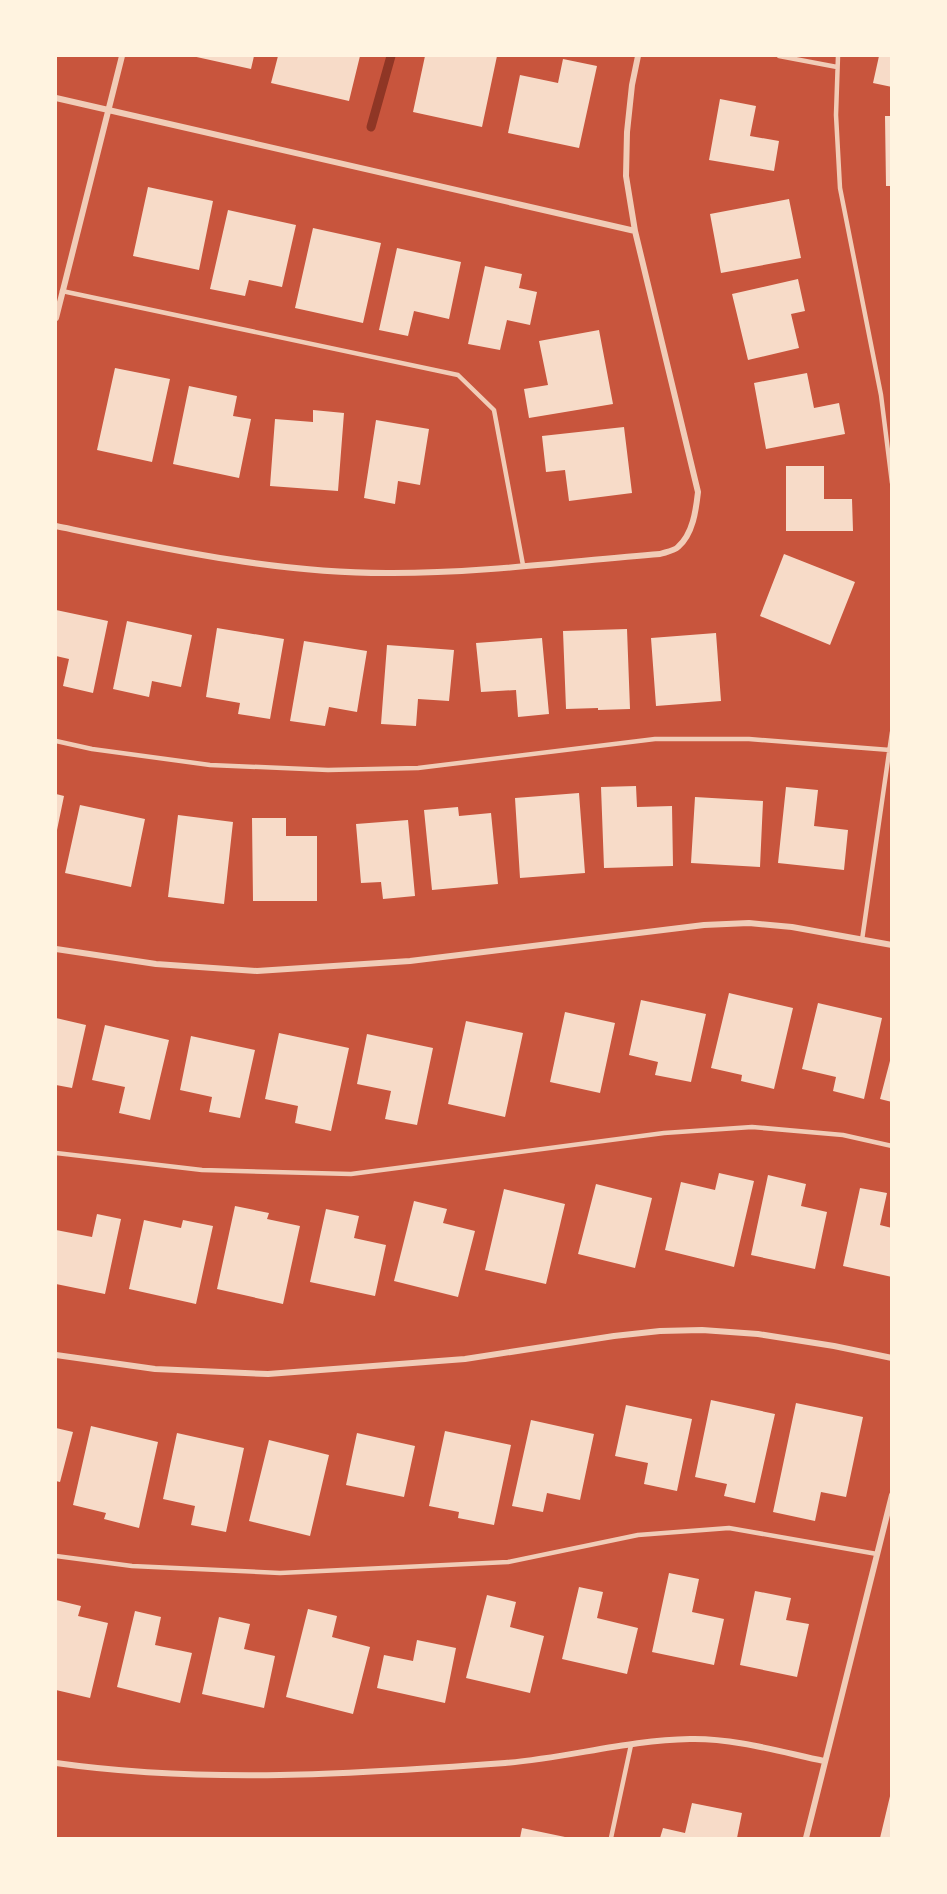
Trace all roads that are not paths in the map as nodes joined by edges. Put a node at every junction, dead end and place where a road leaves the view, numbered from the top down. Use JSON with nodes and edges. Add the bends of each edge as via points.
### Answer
{"nodes":[{"id":1,"x":123,"y":56,"type":"edge"},
{"id":2,"x":638,"y":56,"type":"edge"},
{"id":3,"x":779,"y":56,"type":"edge"},
{"id":4,"x":838,"y":56,"type":"edge"},
{"id":5,"x":837,"y":67,"type":"junction"},
{"id":6,"x":56,"y":98,"type":"edge"},
{"id":7,"x":109,"y":110,"type":"junction"},
{"id":8,"x":635,"y":231,"type":"junction"},
{"id":9,"x":63,"y":291,"type":"junction"},
{"id":10,"x":56,"y":318,"type":"edge"},
{"id":11,"x":891,"y":483,"type":"edge"},
{"id":12,"x":56,"y":526,"type":"edge"},
{"id":13,"x":523,"y":565,"type":"junction"},
{"id":14,"x":891,"y":732,"type":"edge"},
{"id":15,"x":56,"y":741,"type":"edge"},
{"id":16,"x":890,"y":750,"type":"edge"},
{"id":17,"x":862,"y":940,"type":"junction"},
{"id":18,"x":891,"y":945,"type":"edge"},
{"id":19,"x":56,"y":949,"type":"edge"},
{"id":20,"x":891,"y":1146,"type":"edge"},
{"id":21,"x":56,"y":1153,"type":"edge"},
{"id":22,"x":56,"y":1355,"type":"edge"},
{"id":23,"x":891,"y":1358,"type":"edge"},
{"id":24,"x":891,"y":1495,"type":"edge"},
{"id":25,"x":877,"y":1554,"type":"junction"},
{"id":26,"x":56,"y":1556,"type":"edge"},
{"id":27,"x":631,"y":1745,"type":"junction"},
{"id":28,"x":824,"y":1761,"type":"junction"},
{"id":29,"x":56,"y":1763,"type":"edge"},
{"id":30,"x":611,"y":1839,"type":"edge"},
{"id":31,"x":806,"y":1839,"type":"edge"}],
"edges":[{"from":1,"to":7,"type":"street"},
{"from":2,"to":8,"type":"street","via":[[627,132],[626,176]]},
{"from":3,"to":5,"type":"lane"},
{"from":4,"to":5,"type":"lane"},
{"from":5,"to":11,"type":"lane","via":[[840,188],[881,395]]},
{"from":6,"to":7,"type":"street"},
{"from":7,"to":8,"type":"street"},
{"from":7,"to":9,"type":"street"},
{"from":8,"to":13,"type":"street","via":[[698,492],[688,534],[677,548],[660,554]]},
{"from":9,"to":10,"type":"street"},
{"from":9,"to":13,"type":"lane","via":[[458,375],[494,410]]},
{"from":12,"to":13,"type":"street","via":[[178,550],[336,571],[392,573]]},
{"from":14,"to":16,"type":"lane"},
{"from":15,"to":16,"type":"lane","via":[[210,765],[327,771],[418,768],[655,739],[749,739]]},
{"from":16,"to":17,"type":"lane"},
{"from":17,"to":18,"type":"street"},
{"from":17,"to":19,"type":"street","via":[[792,927],[749,923],[704,925],[410,961],[257,971],[156,964]]},
{"from":20,"to":21,"type":"lane","via":[[843,1135],[752,1127],[664,1133],[351,1174],[202,1170]]},
{"from":22,"to":23,"type":"street","via":[[155,1369],[268,1374],[465,1359],[614,1336],[702,1330],[758,1334]]},
{"from":24,"to":25,"type":"street"},
{"from":25,"to":26,"type":"lane","via":[[729,1528],[638,1535],[508,1562],[291,1572],[132,1566]]},
{"from":25,"to":28,"type":"street"},
{"from":27,"to":28,"type":"street","via":[[691,1739],[721,1741]]},
{"from":27,"to":29,"type":"street","via":[[523,1761],[380,1772],[245,1775]]},
{"from":27,"to":30,"type":"lane"},
{"from":28,"to":31,"type":"street"}]}
